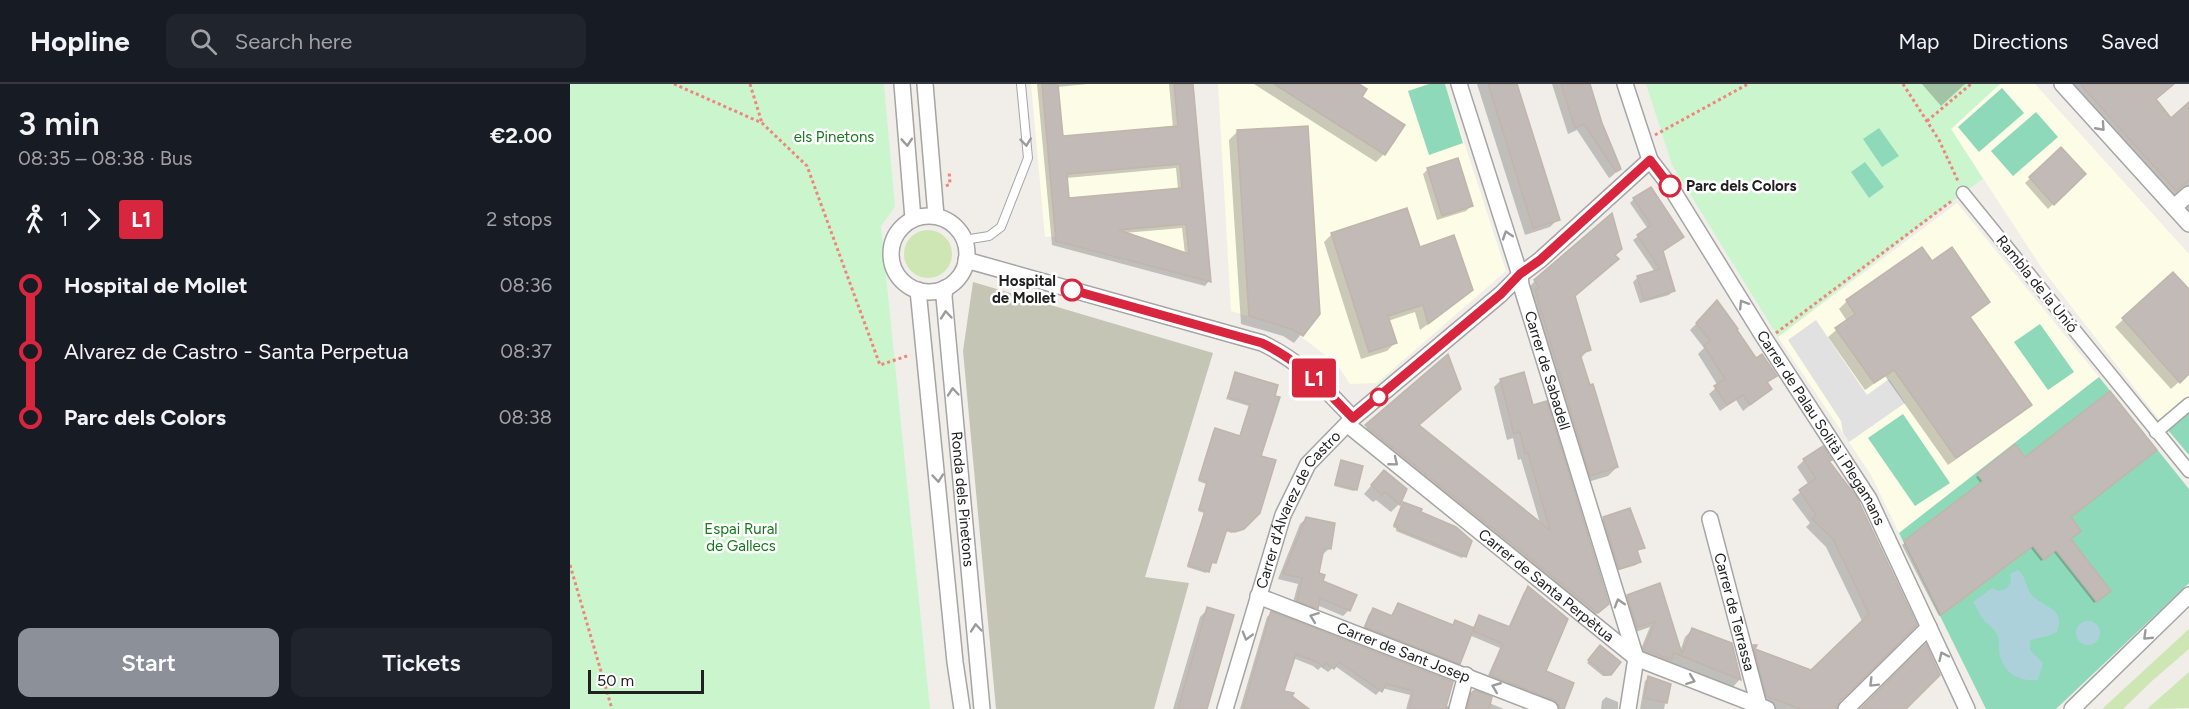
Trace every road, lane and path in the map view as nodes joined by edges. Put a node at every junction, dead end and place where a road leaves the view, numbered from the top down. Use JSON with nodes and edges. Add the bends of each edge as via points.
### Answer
{"nodes":[{"id":1,"x":674,"y":84,"type":"edge"},
{"id":2,"x":750,"y":84,"type":"edge"},
{"id":3,"x":902,"y":84,"type":"edge"},
{"id":4,"x":925,"y":84,"type":"edge"},
{"id":5,"x":1020,"y":84,"type":"edge"},
{"id":6,"x":1459,"y":84,"type":"edge"},
{"id":7,"x":1625,"y":84,"type":"edge"},
{"id":8,"x":1748,"y":84,"type":"edge"},
{"id":9,"x":1903,"y":84,"type":"edge"},
{"id":10,"x":1971,"y":84,"type":"edge"},
{"id":11,"x":2068,"y":86,"type":"edge"},
{"id":12,"x":1927,"y":121,"type":"junction"},
{"id":13,"x":762,"y":123,"type":"junction"},
{"id":14,"x":1655,"y":135,"type":"dead end"},
{"id":15,"x":1650,"y":160,"type":"junction"},
{"id":16,"x":1963,"y":193,"type":"junction"},
{"id":17,"x":2189,"y":194,"type":"edge"},
{"id":18,"x":2174,"y":207,"type":"junction"},
{"id":19,"x":936,"y":216,"type":"junction"},
{"id":20,"x":913,"y":219,"type":"junction"},
{"id":21,"x":2189,"y":224,"type":"edge"},
{"id":22,"x":964,"y":240,"type":"junction"},
{"id":23,"x":966,"y":260,"type":"junction"},
{"id":24,"x":1520,"y":274,"type":"junction"},
{"id":25,"x":945,"y":288,"type":"junction"},
{"id":26,"x":918,"y":290,"type":"junction"},
{"id":27,"x":1774,"y":335,"type":"dead end"},
{"id":28,"x":911,"y":355,"type":"dead end"},
{"id":29,"x":2189,"y":404,"type":"edge"},
{"id":30,"x":1351,"y":422,"type":"junction"},
{"id":31,"x":2156,"y":432,"type":"junction"},
{"id":32,"x":2189,"y":471,"type":"edge"},
{"id":33,"x":1710,"y":519,"type":"dead end"},
{"id":34,"x":570,"y":565,"type":"edge"},
{"id":35,"x":2189,"y":595,"type":"edge"},
{"id":36,"x":1258,"y":596,"type":"junction"},
{"id":37,"x":1929,"y":627,"type":"junction"},
{"id":38,"x":1636,"y":658,"type":"junction"},
{"id":39,"x":1466,"y":675,"type":"junction"},
{"id":40,"x":1763,"y":707,"type":"edge"},
{"id":41,"x":612,"y":709,"type":"edge"},
{"id":42,"x":962,"y":709,"type":"edge"},
{"id":43,"x":981,"y":709,"type":"edge"},
{"id":44,"x":1225,"y":709,"type":"edge"},
{"id":45,"x":1457,"y":709,"type":"edge"},
{"id":46,"x":1550,"y":709,"type":"edge"},
{"id":47,"x":1628,"y":709,"type":"edge"},
{"id":48,"x":1846,"y":709,"type":"edge"},
{"id":49,"x":1967,"y":709,"type":"edge"},
{"id":50,"x":2072,"y":709,"type":"edge"}],
"edges":[{"from":1,"to":13,"type":"path"},
{"from":2,"to":13,"type":"path"},
{"from":3,"to":20,"type":"street","one_way":true},
{"from":4,"to":19,"type":"street"},
{"from":5,"to":22,"type":"lane","one_way":true,"via":[[1028,159],[1001,227],[989,236]]},
{"from":24,"to":6,"type":"street","name":"Carrer de Sabadell","one_way":true},
{"from":7,"to":15,"type":"street","name":"Carrer de Palau Solità i Plegamans"},
{"from":8,"to":14,"type":"path"},
{"from":9,"to":12,"type":"path"},
{"from":10,"to":12,"type":"path"},
{"from":11,"to":18,"type":"street","one_way":true},
{"from":12,"to":16,"type":"path"},
{"from":13,"to":28,"type":"path","via":[[807,166],[879,365]]},
{"from":15,"to":24,"type":"street","name":"Carrer d'Álvarez de Castro"},
{"from":37,"to":15,"type":"street","name":"Carrer de Palau Solità i Plegamans","one_way":true,"via":[[1869,499]]},
{"from":16,"to":27,"type":"path"},
{"from":16,"to":31,"type":"street","name":"Rambla de la Unió"},
{"from":17,"to":18,"type":"street"},
{"from":18,"to":21,"type":"street"},
{"from":19,"to":20,"type":"street"},
{"from":19,"to":22,"type":"street","via":[[959,231]]},
{"from":20,"to":26,"type":"street","via":[[899,230],[890,256],[902,280]]},
{"from":22,"to":23,"type":"street"},
{"from":23,"to":25,"type":"street","via":[[955,282]]},
{"from":23,"to":30,"type":"street","name":"Carrer de Santa Perpètua","via":[[1262,343],[1306,369]]},
{"from":24,"to":30,"type":"street","name":"Carrer d'Álvarez de Castro"},
{"from":38,"to":24,"type":"street","name":"Carrer de Sabadell","one_way":true},
{"from":25,"to":26,"type":"street"},
{"from":43,"to":25,"type":"street","name":"Ronda dels Pinetons","one_way":true},
{"from":26,"to":42,"type":"street","name":"Ronda dels Pinetons","one_way":true},
{"from":29,"to":31,"type":"street"},
{"from":30,"to":36,"type":"street","name":"Carrer d'Álvarez de Castro","via":[[1308,464],[1283,515]]},
{"from":30,"to":38,"type":"street","name":"Carrer de Santa Perpètua","one_way":true},
{"from":31,"to":32,"type":"street","name":"Rambla de la Unió"},
{"from":33,"to":40,"type":"street","name":"Carrer de Terrassa"},
{"from":34,"to":41,"type":"path"},
{"from":35,"to":50,"type":"street","one_way":true},
{"from":39,"to":36,"type":"street","name":"Carrer de Sant Josep","one_way":true},
{"from":36,"to":44,"type":"street","name":"Carrer d'Álvarez de Castro","one_way":true},
{"from":37,"to":48,"type":"street","one_way":true},
{"from":49,"to":37,"type":"street","name":"Carrer de Palau Solità i Plegamans","one_way":true},
{"from":38,"to":40,"type":"street","name":"Carrer de Santa Perpètua","one_way":true},
{"from":38,"to":47,"type":"street"},
{"from":39,"to":45,"type":"street"},
{"from":46,"to":39,"type":"street","name":"Carrer de Sant Josep","one_way":true}]}
